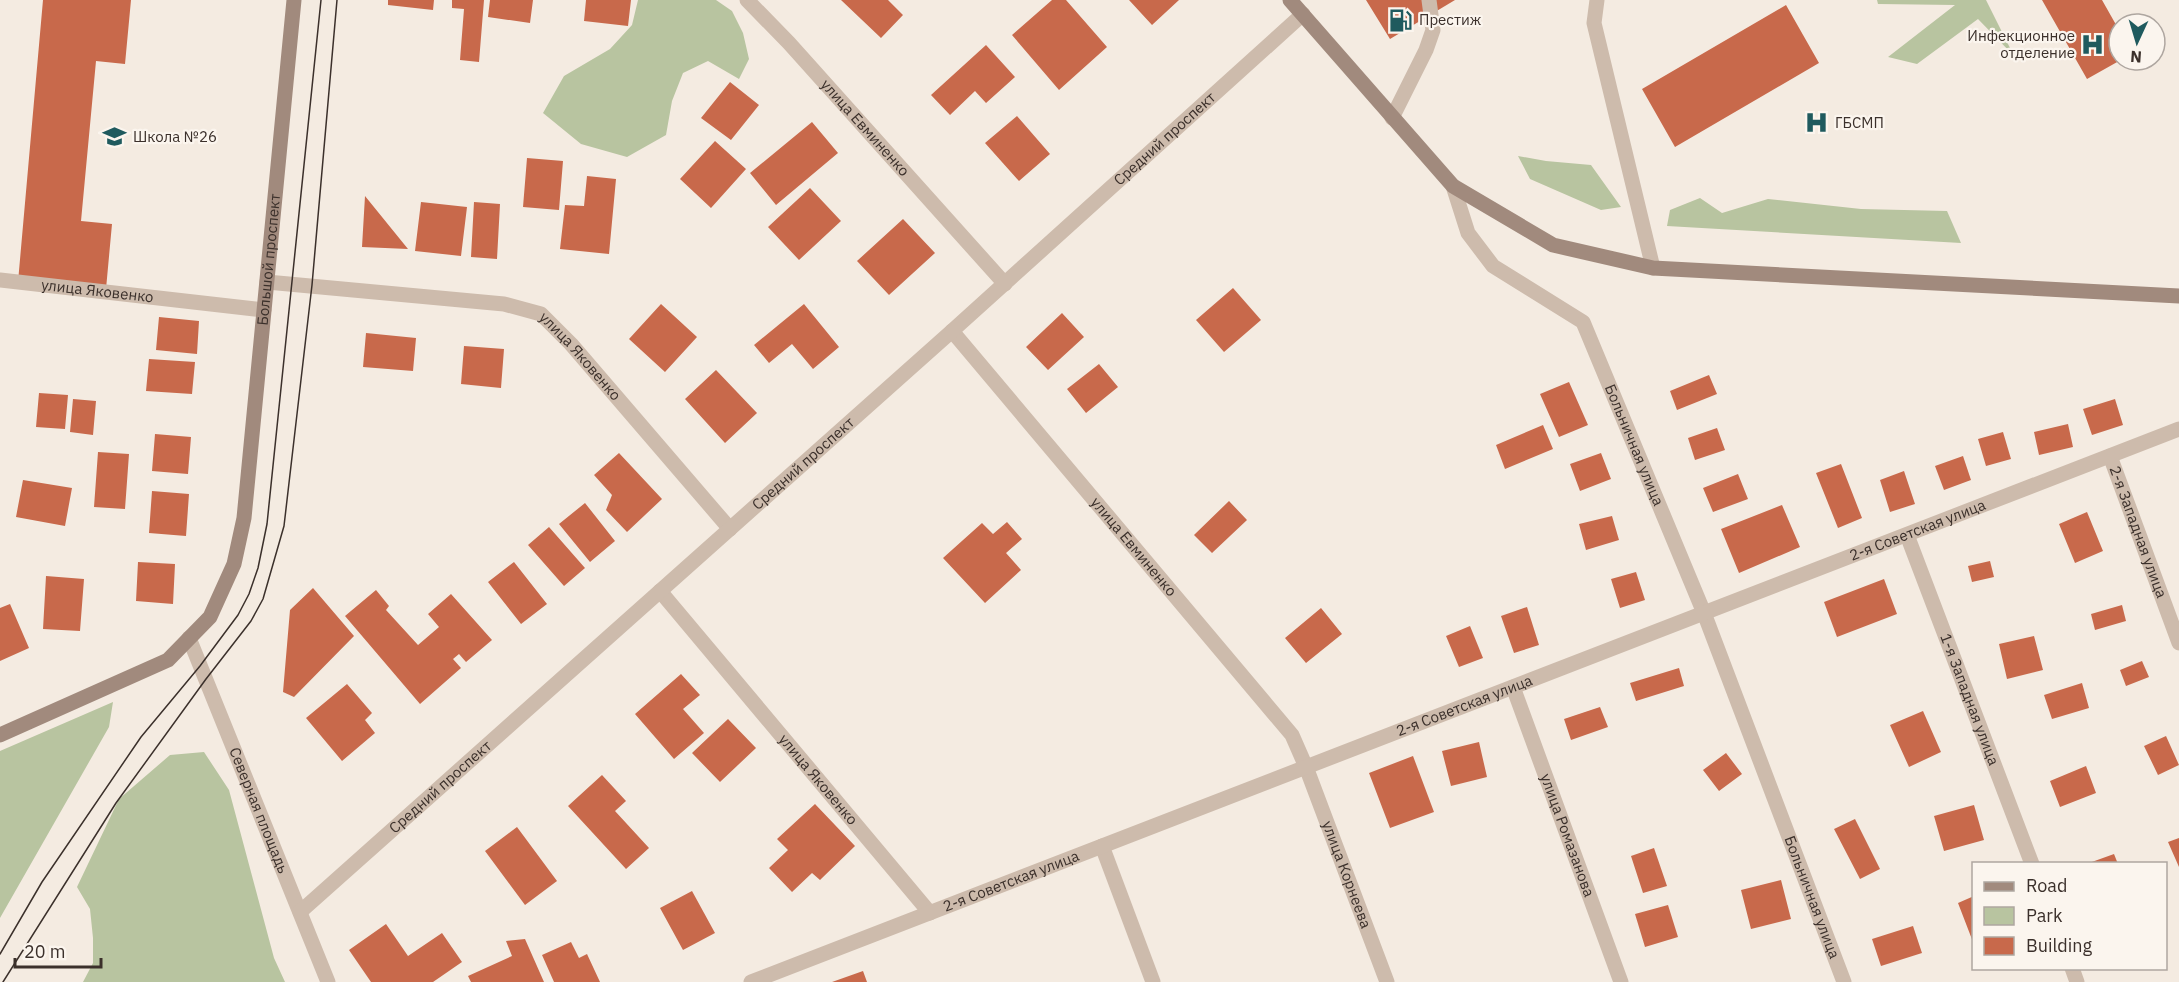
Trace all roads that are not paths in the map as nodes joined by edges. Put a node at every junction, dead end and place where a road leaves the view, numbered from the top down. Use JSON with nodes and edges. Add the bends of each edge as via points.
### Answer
{"nodes":[{"id":1,"x":294,"y":0,"type":"edge"},
{"id":2,"x":747,"y":0,"type":"edge"},
{"id":3,"x":1290,"y":0,"type":"edge"},
{"id":4,"x":1429,"y":0,"type":"edge"},
{"id":5,"x":1597,"y":0,"type":"edge"},
{"id":6,"x":1303,"y":14,"type":"junction"},
{"id":7,"x":1392,"y":118,"type":"junction"},
{"id":8,"x":1453,"y":186,"type":"junction"},
{"id":9,"x":1653,"y":268,"type":"junction"},
{"id":10,"x":0,"y":280,"type":"edge"},
{"id":11,"x":267,"y":282,"type":"junction"},
{"id":12,"x":1005,"y":284,"type":"junction"},
{"id":13,"x":2179,"y":296,"type":"edge"},
{"id":14,"x":264,"y":310,"type":"junction"},
{"id":15,"x":952,"y":331,"type":"junction"},
{"id":16,"x":2179,"y":429,"type":"edge"},
{"id":17,"x":2110,"y":456,"type":"junction"},
{"id":18,"x":730,"y":529,"type":"junction"},
{"id":19,"x":1907,"y":535,"type":"junction"},
{"id":20,"x":660,"y":591,"type":"junction"},
{"id":21,"x":1704,"y":613,"type":"junction"},
{"id":22,"x":189,"y":638,"type":"junction"},
{"id":23,"x":2179,"y":643,"type":"edge"},
{"id":24,"x":1513,"y":687,"type":"junction"},
{"id":25,"x":0,"y":735,"type":"edge"},
{"id":26,"x":1306,"y":767,"type":"junction"},
{"id":27,"x":1102,"y":846,"type":"junction"},
{"id":28,"x":2031,"y":862,"type":"edge"},
{"id":29,"x":300,"y":912,"type":"junction"},
{"id":30,"x":930,"y":913,"type":"junction"},
{"id":31,"x":773,"y":978,"type":"edge"},
{"id":32,"x":328,"y":982,"type":"edge"},
{"id":33,"x":751,"y":982,"type":"edge"},
{"id":34,"x":1153,"y":982,"type":"edge"},
{"id":35,"x":1387,"y":982,"type":"edge"},
{"id":36,"x":1621,"y":982,"type":"edge"},
{"id":37,"x":1844,"y":982,"type":"edge"}],
"edges":[{"from":1,"to":11,"type":"main road","name":"Большой проспект"},
{"from":2,"to":12,"type":"street","name":"улица Евминенко"},
{"from":3,"to":6,"type":"main road","name":"Больничная улица"},
{"from":4,"to":7,"type":"street","via":[[1433,30]]},
{"from":5,"to":9,"type":"street","via":[[1594,22]]},
{"from":6,"to":7,"type":"main road","name":"Больничная улица"},
{"from":6,"to":12,"type":"street","name":"Средний проспект"},
{"from":7,"to":8,"type":"main road","name":"Больничная улица"},
{"from":8,"to":9,"type":"main road","via":[[1553,246]]},
{"from":8,"to":21,"type":"street","name":"Больничная улица","via":[[1468,233],[1493,266],[1583,322]]},
{"from":9,"to":13,"type":"main road"},
{"from":10,"to":14,"type":"street","name":"улица Яковенко"},
{"from":11,"to":14,"type":"main road","name":"Большой проспект"},
{"from":11,"to":18,"type":"street","name":"улица Яковенко","via":[[504,304],[541,314]]},
{"from":12,"to":15,"type":"street","name":"Средний проспект"},
{"from":14,"to":22,"type":"main road","name":"Большой проспект","via":[[244,518],[234,564],[210,617]]},
{"from":15,"to":18,"type":"street","name":"Средний проспект"},
{"from":15,"to":26,"type":"street","name":"улица Евминенко","via":[[1292,735]]},
{"from":16,"to":17,"type":"street","name":"2-я Советская улица"},
{"from":17,"to":19,"type":"street","name":"2-я Советская улица"},
{"from":17,"to":23,"type":"street","name":"2-я Западная улица"},
{"from":18,"to":20,"type":"street","name":"Средний проспект"},
{"from":19,"to":21,"type":"street","name":"2-я Советская улица"},
{"from":19,"to":28,"type":"street","name":"1-я Западная улица"},
{"from":20,"to":29,"type":"street","name":"Средний проспект"},
{"from":20,"to":30,"type":"street","name":"улица Яковенко"},
{"from":21,"to":24,"type":"street","name":"2-я Советская улица"},
{"from":21,"to":37,"type":"street","name":"Больничная улица"},
{"from":22,"to":25,"type":"main road","via":[[168,660]]},
{"from":22,"to":29,"type":"street","name":"Северная площадь"},
{"from":24,"to":26,"type":"street","name":"2-я Советская улица"},
{"from":24,"to":36,"type":"street","name":"улица Ромазанова"},
{"from":26,"to":27,"type":"street","name":"2-я Советская улица"},
{"from":26,"to":35,"type":"street","name":"улица Корнеева"},
{"from":27,"to":30,"type":"street","name":"2-я Советская улица"},
{"from":27,"to":34,"type":"street"},
{"from":29,"to":32,"type":"street","name":"Северная площадь"},
{"from":30,"to":31,"type":"street","name":"2-я Советская улица"},
{"from":31,"to":33,"type":"street","name":"2-я Советская улица"}]}
